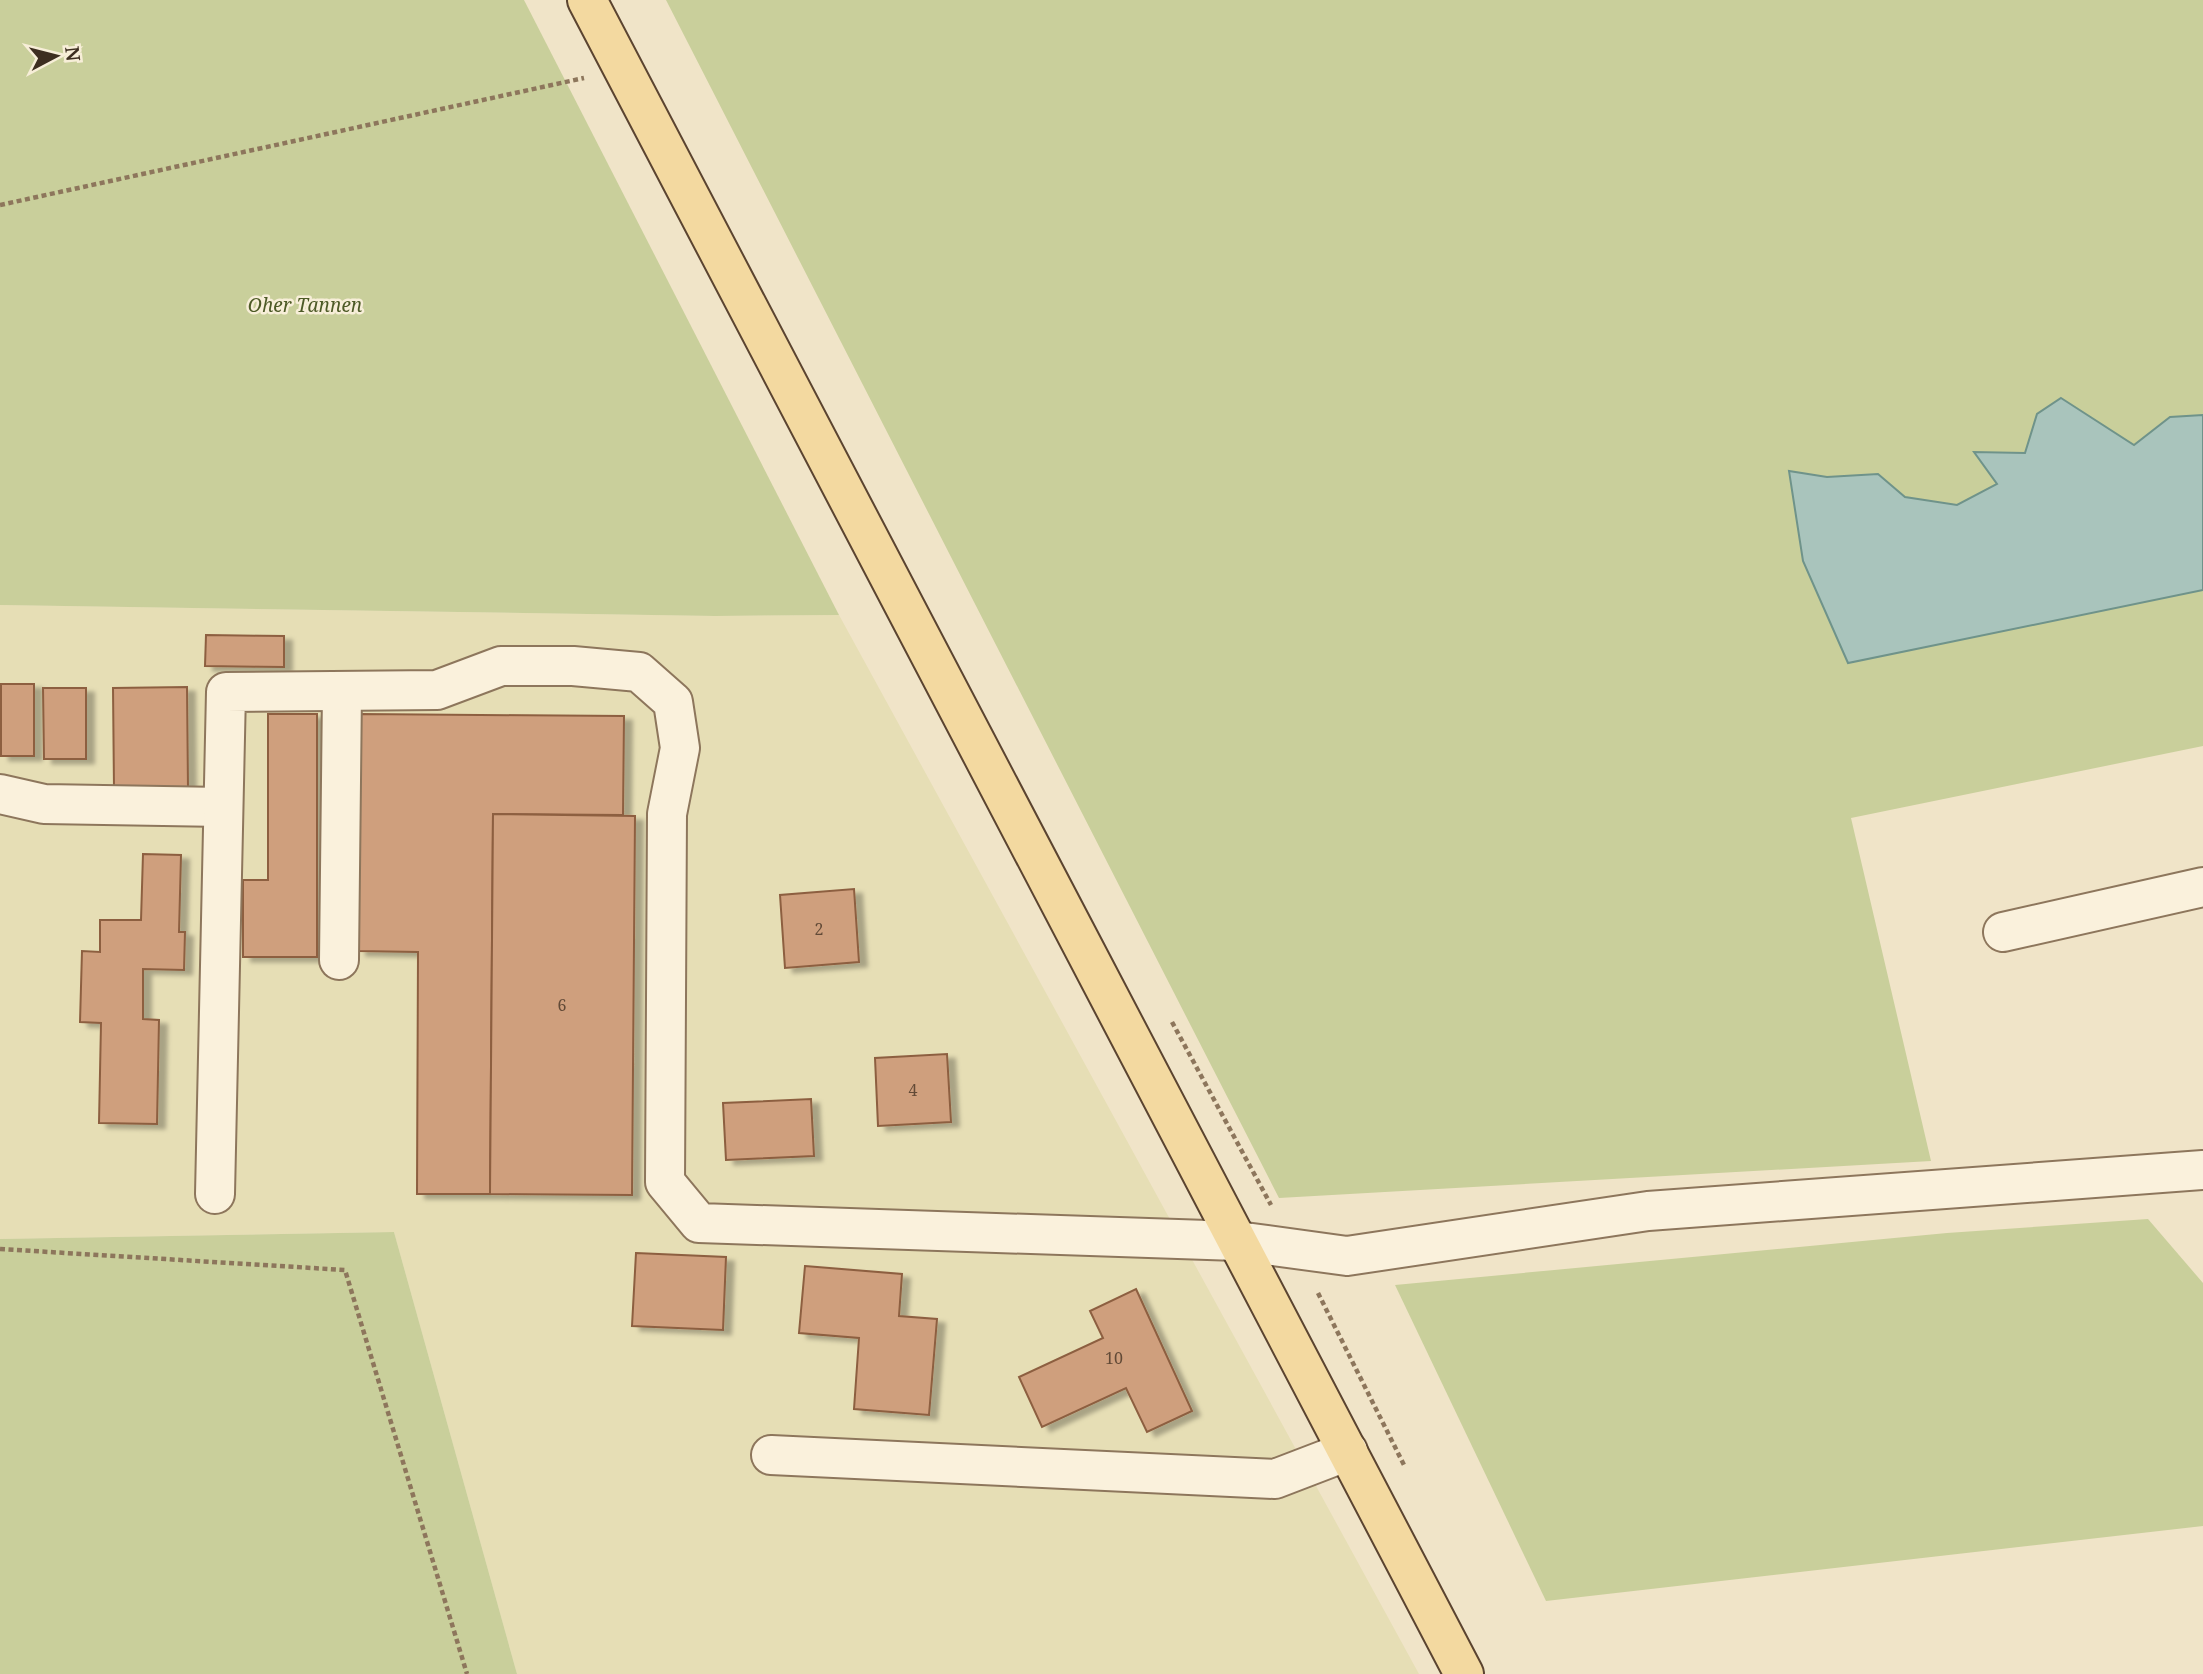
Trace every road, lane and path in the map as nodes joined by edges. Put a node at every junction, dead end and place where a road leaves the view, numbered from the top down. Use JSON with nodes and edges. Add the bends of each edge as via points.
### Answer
{"nodes":[{"id":1,"x":587,"y":0,"type":"edge"},
{"id":2,"x":623,"y":69,"type":"junction"},
{"id":3,"x":0,"y":205,"type":"edge"},
{"id":4,"x":342,"y":691,"type":"junction"},
{"id":5,"x":0,"y":794,"type":"edge"},
{"id":6,"x":223,"y":807,"type":"junction"},
{"id":7,"x":2203,"y":887,"type":"edge"},
{"id":8,"x":2003,"y":932,"type":"dead end"},
{"id":9,"x":339,"y":960,"type":"dead end"},
{"id":10,"x":2203,"y":1170,"type":"edge"},
{"id":11,"x":215,"y":1194,"type":"dead end"},
{"id":12,"x":1237,"y":1241,"type":"junction"},
{"id":13,"x":0,"y":1249,"type":"edge"},
{"id":14,"x":1348,"y":1451,"type":"junction"},
{"id":15,"x":771,"y":1455,"type":"dead end"},
{"id":16,"x":467,"y":1674,"type":"edge"},
{"id":17,"x":1464,"y":1674,"type":"edge"}],
"edges":[{"from":1,"to":2,"type":"main road"},
{"from":2,"to":3,"type":"path"},
{"from":2,"to":12,"type":"main road"},
{"from":4,"to":6,"type":"lane","via":[[226,692]]},
{"from":4,"to":9,"type":"lane"},
{"from":4,"to":12,"type":"lane","via":[[437,690],[502,666],[573,666],[639,672],[674,702],[680,748],[667,814],[666,1182],[699,1223]]},
{"from":5,"to":6,"type":"lane","via":[[44,804]]},
{"from":6,"to":11,"type":"lane"},
{"from":7,"to":8,"type":"lane"},
{"from":10,"to":12,"type":"lane","via":[[1648,1210],[1347,1256]]},
{"from":12,"to":14,"type":"main road"},
{"from":13,"to":16,"type":"path","via":[[345,1270]]},
{"from":14,"to":15,"type":"lane","via":[[1275,1479]]},
{"from":14,"to":17,"type":"main road"}]}
